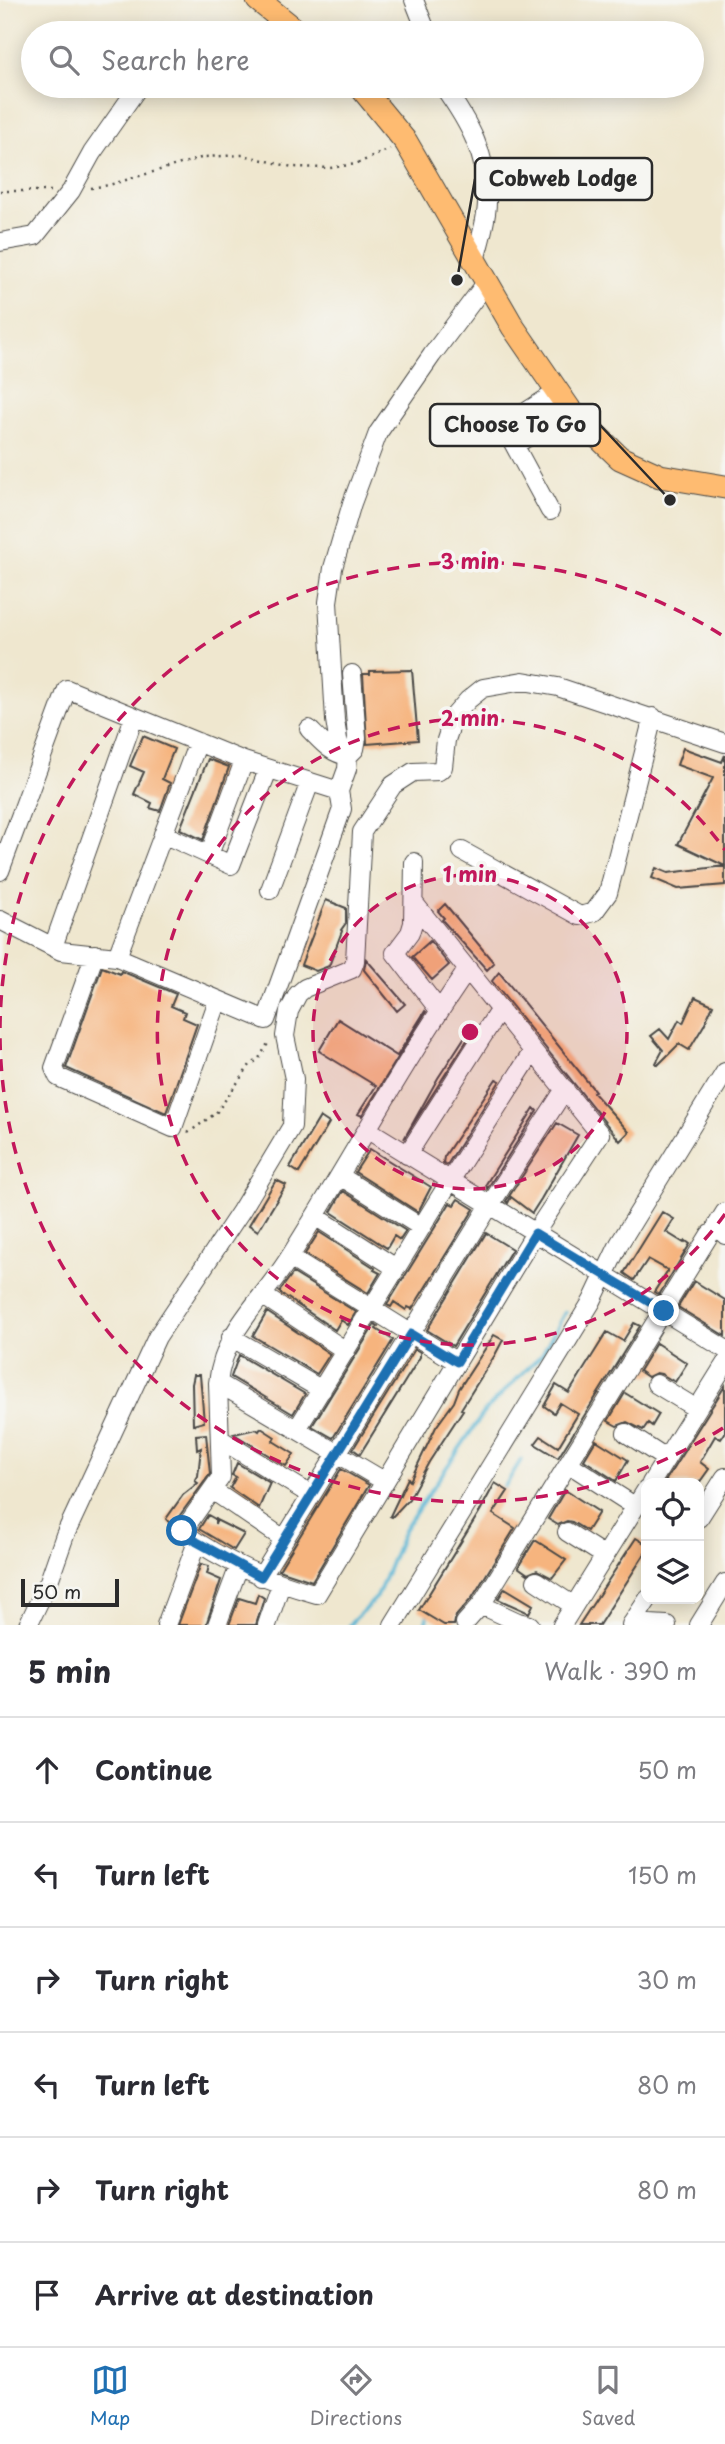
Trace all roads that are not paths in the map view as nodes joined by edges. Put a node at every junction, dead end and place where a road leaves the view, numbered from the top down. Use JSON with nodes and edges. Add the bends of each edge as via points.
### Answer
{"nodes":[{"id":1,"x":258,"y":0,"type":"edge"},
{"id":2,"x":414,"y":0,"type":"edge"},
{"id":3,"x":284,"y":21,"type":"edge"},
{"id":4,"x":422,"y":21,"type":"edge"},
{"id":5,"x":131,"y":98,"type":"edge"},
{"id":6,"x":370,"y":98,"type":"edge"},
{"id":7,"x":451,"y":98,"type":"edge"},
{"id":8,"x":0,"y":242,"type":"edge"},
{"id":9,"x":475,"y":261,"type":"junction"},
{"id":10,"x":486,"y":283,"type":"junction"},
{"id":11,"x":564,"y":401,"type":"junction"},
{"id":12,"x":725,"y":487,"type":"edge"},
{"id":13,"x":550,"y":511,"type":"dead end"},
{"id":14,"x":352,"y":674,"type":"dead end"},
{"id":15,"x":134,"y":717,"type":"junction"},
{"id":16,"x":653,"y":718,"type":"junction"},
{"id":17,"x":309,"y":729,"type":"dead end"},
{"id":18,"x":198,"y":742,"type":"junction"},
{"id":19,"x":725,"y":743,"type":"edge"},
{"id":20,"x":348,"y":756,"type":"junction"},
{"id":21,"x":243,"y":761,"type":"junction"},
{"id":22,"x":268,"y":770,"type":"junction"},
{"id":23,"x":310,"y":782,"type":"junction"},
{"id":24,"x":339,"y":791,"type":"junction"},
{"id":25,"x":163,"y":834,"type":"junction"},
{"id":26,"x":461,"y":851,"type":"dead end"},
{"id":27,"x":209,"y":855,"type":"junction"},
{"id":28,"x":414,"y":862,"type":"dead end"},
{"id":29,"x":0,"y":871,"type":"edge"},
{"id":30,"x":270,"y":890,"type":"dead end"},
{"id":31,"x":414,"y":903,"type":"junction"},
{"id":32,"x":0,"y":920,"type":"edge"},
{"id":33,"x":53,"y":947,"type":"junction"},
{"id":34,"x":95,"y":954,"type":"junction"},
{"id":35,"x":117,"y":957,"type":"junction"},
{"id":36,"x":468,"y":968,"type":"junction"},
{"id":37,"x":218,"y":1000,"type":"junction"},
{"id":38,"x":500,"y":1009,"type":"junction"},
{"id":39,"x":439,"y":1010,"type":"junction"},
{"id":40,"x":533,"y":1051,"type":"junction"},
{"id":41,"x":724,"y":1076,"type":"edge"},
{"id":42,"x":565,"y":1089,"type":"junction"},
{"id":43,"x":368,"y":1130,"type":"junction"},
{"id":44,"x":407,"y":1155,"type":"junction"},
{"id":45,"x":340,"y":1176,"type":"junction"},
{"id":46,"x":450,"y":1181,"type":"junction"},
{"id":47,"x":490,"y":1206,"type":"junction"},
{"id":48,"x":725,"y":1212,"type":"edge"},
{"id":49,"x":315,"y":1216,"type":"junction"},
{"id":50,"x":421,"y":1227,"type":"junction"},
{"id":51,"x":535,"y":1233,"type":"junction"},
{"id":52,"x":717,"y":1235,"type":"edge"},
{"id":53,"x":290,"y":1258,"type":"junction"},
{"id":54,"x":396,"y":1268,"type":"junction"},
{"id":55,"x":603,"y":1275,"type":"junction"},
{"id":56,"x":262,"y":1295,"type":"junction"},
{"id":57,"x":371,"y":1310,"type":"junction"},
{"id":58,"x":664,"y":1311,"type":"junction"},
{"id":59,"x":411,"y":1334,"type":"junction"},
{"id":60,"x":231,"y":1336,"type":"junction"},
{"id":61,"x":725,"y":1349,"type":"edge"},
{"id":62,"x":346,"y":1350,"type":"junction"},
{"id":63,"x":457,"y":1362,"type":"junction"},
{"id":64,"x":725,"y":1364,"type":"edge"},
{"id":65,"x":218,"y":1383,"type":"junction"},
{"id":66,"x":656,"y":1384,"type":"dead end"},
{"id":67,"x":322,"y":1390,"type":"junction"},
{"id":68,"x":696,"y":1409,"type":"junction"},
{"id":69,"x":298,"y":1429,"type":"junction"},
{"id":70,"x":626,"y":1433,"type":"dead end"},
{"id":71,"x":220,"y":1439,"type":"junction"},
{"id":72,"x":338,"y":1453,"type":"junction"},
{"id":73,"x":666,"y":1459,"type":"junction"},
{"id":74,"x":569,"y":1464,"type":"junction"},
{"id":75,"x":725,"y":1477,"type":"edge"},
{"id":76,"x":654,"y":1478,"type":"edge"},
{"id":77,"x":384,"y":1481,"type":"junction"},
{"id":78,"x":212,"y":1490,"type":"junction"},
{"id":79,"x":311,"y":1495,"type":"junction"},
{"id":80,"x":641,"y":1498,"type":"edge"},
{"id":81,"x":636,"y":1507,"type":"junction"},
{"id":82,"x":704,"y":1510,"type":"edge"},
{"id":83,"x":567,"y":1532,"type":"dead end"},
{"id":84,"x":284,"y":1539,"type":"junction"},
{"id":85,"x":197,"y":1542,"type":"junction"},
{"id":86,"x":605,"y":1556,"type":"junction"},
{"id":87,"x":239,"y":1566,"type":"junction"},
{"id":88,"x":261,"y":1577,"type":"junction"},
{"id":89,"x":536,"y":1581,"type":"dead end"},
{"id":90,"x":725,"y":1583,"type":"edge"},
{"id":91,"x":281,"y":1584,"type":"junction"},
{"id":92,"x":645,"y":1604,"type":"edge"},
{"id":93,"x":481,"y":1605,"type":"junction"},
{"id":94,"x":575,"y":1605,"type":"junction"},
{"id":95,"x":465,"y":1623,"type":"dead end"},
{"id":96,"x":632,"y":1624,"type":"edge"},
{"id":97,"x":28,"y":1625,"type":"edge"},
{"id":98,"x":166,"y":1625,"type":"edge"},
{"id":99,"x":217,"y":1625,"type":"edge"},
{"id":100,"x":267,"y":1625,"type":"edge"},
{"id":101,"x":393,"y":1625,"type":"edge"},
{"id":102,"x":530,"y":1625,"type":"edge"},
{"id":103,"x":562,"y":1625,"type":"edge"},
{"id":104,"x":667,"y":1625,"type":"edge"},
{"id":105,"x":699,"y":1625,"type":"edge"}],
"edges":[{"from":1,"to":3,"type":"main road"},
{"from":2,"to":4,"type":"street"},
{"from":5,"to":8,"type":"street","via":[[71,191],[35,236]]},
{"from":6,"to":9,"type":"main road","via":[[406,142]]},
{"from":7,"to":9,"type":"street","via":[[481,153],[486,181],[487,205]]},
{"from":9,"to":10,"type":"main road"},
{"from":10,"to":11,"type":"main road"},
{"from":10,"to":20,"type":"street","via":[[378,433],[332,568],[328,602],[335,720],[339,746]]},
{"from":11,"to":12,"type":"main road","via":[[620,458],[660,476]]},
{"from":11,"to":13,"type":"street","via":[[515,445]]},
{"from":14,"to":20,"type":"street","via":[[357,738]]},
{"from":15,"to":18,"type":"street"},
{"from":15,"to":29,"type":"street","via":[[67,690]]},
{"from":15,"to":33,"type":"street"},
{"from":16,"to":19,"type":"street"},
{"from":16,"to":26,"type":"street","via":[[608,892],[594,912],[580,916]]},
{"from":16,"to":97,"type":"street","via":[[558,687],[523,681],[483,688],[454,716],[443,767],[413,772],[393,785],[362,832],[352,969],[305,988],[289,1011],[285,1036],[294,1079],[292,1126],[157,1337]]},
{"from":17,"to":20,"type":"street","via":[[329,750]]},
{"from":18,"to":21,"type":"street"},
{"from":18,"to":25,"type":"street"},
{"from":20,"to":24,"type":"street"},
{"from":21,"to":22,"type":"street"},
{"from":21,"to":27,"type":"street"},
{"from":22,"to":23,"type":"street"},
{"from":22,"to":27,"type":"street","via":[[230,865]]},
{"from":23,"to":24,"type":"street"},
{"from":23,"to":30,"type":"street"},
{"from":24,"to":37,"type":"street","via":[[342,809],[266,1020]]},
{"from":25,"to":27,"type":"street"},
{"from":25,"to":35,"type":"street"},
{"from":28,"to":31,"type":"street"},
{"from":31,"to":36,"type":"street"},
{"from":31,"to":39,"type":"street","via":[[410,933],[395,953]]},
{"from":32,"to":33,"type":"street"},
{"from":33,"to":34,"type":"street"},
{"from":34,"to":35,"type":"street"},
{"from":34,"to":37,"type":"street","via":[[54,1068],[58,1077],[173,1128]]},
{"from":35,"to":37,"type":"street"},
{"from":36,"to":38,"type":"street"},
{"from":36,"to":39,"type":"street"},
{"from":38,"to":40,"type":"street"},
{"from":38,"to":44,"type":"street"},
{"from":39,"to":43,"type":"street"},
{"from":40,"to":42,"type":"street"},
{"from":40,"to":46,"type":"street"},
{"from":41,"to":55,"type":"street"},
{"from":42,"to":47,"type":"street"},
{"from":42,"to":51,"type":"street","via":[[600,1134]]},
{"from":43,"to":44,"type":"street"},
{"from":43,"to":45,"type":"street"},
{"from":44,"to":46,"type":"street"},
{"from":45,"to":49,"type":"street"},
{"from":45,"to":50,"type":"street"},
{"from":46,"to":47,"type":"street"},
{"from":46,"to":50,"type":"street"},
{"from":47,"to":51,"type":"street"},
{"from":47,"to":59,"type":"street"},
{"from":48,"to":52,"type":"street"},
{"from":49,"to":53,"type":"street"},
{"from":49,"to":54,"type":"street"},
{"from":50,"to":54,"type":"street"},
{"from":51,"to":55,"type":"street"},
{"from":51,"to":63,"type":"street"},
{"from":52,"to":58,"type":"street"},
{"from":53,"to":56,"type":"street"},
{"from":53,"to":57,"type":"street"},
{"from":54,"to":57,"type":"street"},
{"from":55,"to":58,"type":"street"},
{"from":55,"to":101,"type":"street","via":[[592,1301]]},
{"from":56,"to":60,"type":"street"},
{"from":56,"to":62,"type":"street"},
{"from":57,"to":59,"type":"street"},
{"from":57,"to":62,"type":"street"},
{"from":58,"to":61,"type":"street"},
{"from":58,"to":74,"type":"street"},
{"from":59,"to":63,"type":"street"},
{"from":59,"to":72,"type":"street"},
{"from":60,"to":65,"type":"street"},
{"from":60,"to":67,"type":"street"},
{"from":62,"to":67,"type":"street"},
{"from":63,"to":77,"type":"street"},
{"from":64,"to":68,"type":"street"},
{"from":65,"to":69,"type":"street"},
{"from":65,"to":71,"type":"street"},
{"from":66,"to":68,"type":"street"},
{"from":67,"to":69,"type":"street"},
{"from":68,"to":73,"type":"street"},
{"from":69,"to":72,"type":"street"},
{"from":70,"to":73,"type":"street"},
{"from":71,"to":78,"type":"street","via":[[221,1477]]},
{"from":71,"to":79,"type":"street"},
{"from":72,"to":77,"type":"street"},
{"from":72,"to":79,"type":"street"},
{"from":73,"to":76,"type":"street"},
{"from":74,"to":81,"type":"street"},
{"from":74,"to":93,"type":"street"},
{"from":75,"to":82,"type":"street"},
{"from":77,"to":91,"type":"street","via":[[317,1594]]},
{"from":78,"to":84,"type":"street"},
{"from":78,"to":85,"type":"street","via":[[182,1531]]},
{"from":79,"to":84,"type":"street"},
{"from":80,"to":81,"type":"street"},
{"from":81,"to":86,"type":"street"},
{"from":83,"to":86,"type":"street"},
{"from":84,"to":88,"type":"street"},
{"from":85,"to":87,"type":"street"},
{"from":85,"to":98,"type":"street"},
{"from":86,"to":94,"type":"street"},
{"from":87,"to":88,"type":"street"},
{"from":87,"to":99,"type":"street"},
{"from":88,"to":91,"type":"street"},
{"from":89,"to":94,"type":"street"},
{"from":90,"to":105,"type":"street"},
{"from":91,"to":100,"type":"street"},
{"from":92,"to":96,"type":"street"},
{"from":93,"to":95,"type":"street"},
{"from":93,"to":102,"type":"street"},
{"from":94,"to":103,"type":"street"},
{"from":96,"to":104,"type":"street"}]}
